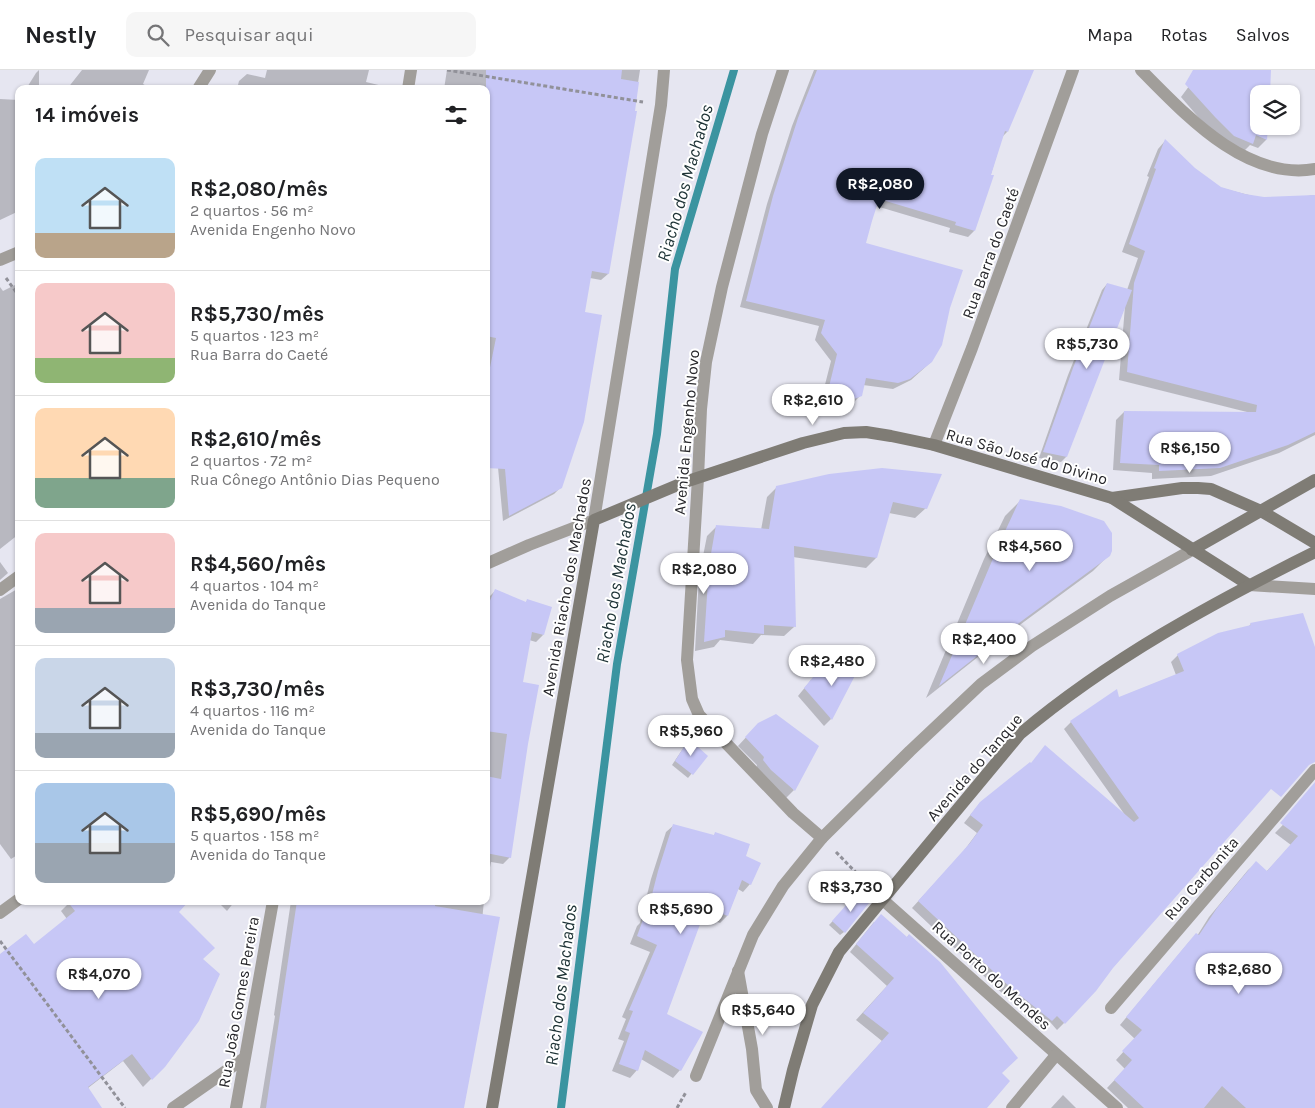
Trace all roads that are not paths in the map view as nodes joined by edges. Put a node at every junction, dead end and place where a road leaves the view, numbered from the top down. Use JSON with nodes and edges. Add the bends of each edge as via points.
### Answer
{"nodes":[{"id":1,"x":210,"y":70,"type":"edge"},
{"id":2,"x":411,"y":70,"type":"edge"},
{"id":3,"x":664,"y":70,"type":"edge"},
{"id":4,"x":783,"y":70,"type":"edge"},
{"id":5,"x":1073,"y":70,"type":"edge"},
{"id":6,"x":1141,"y":70,"type":"edge"},
{"id":7,"x":201,"y":85,"type":"edge"},
{"id":8,"x":409,"y":85,"type":"edge"},
{"id":9,"x":1315,"y":169,"type":"edge"},
{"id":10,"x":15,"y":254,"type":"edge"},
{"id":11,"x":0,"y":260,"type":"edge"},
{"id":12,"x":934,"y":446,"type":"junction"},
{"id":13,"x":698,"y":478,"type":"junction"},
{"id":14,"x":1315,"y":480,"type":"edge"},
{"id":15,"x":1112,"y":498,"type":"junction"},
{"id":16,"x":1261,"y":512,"type":"junction"},
{"id":17,"x":594,"y":520,"type":"junction"},
{"id":18,"x":1315,"y":543,"type":"edge"},
{"id":19,"x":1192,"y":550,"type":"junction"},
{"id":20,"x":1315,"y":552,"type":"edge"},
{"id":21,"x":490,"y":562,"type":"edge"},
{"id":22,"x":15,"y":579,"type":"edge"},
{"id":23,"x":1249,"y":585,"type":"junction"},
{"id":24,"x":0,"y":590,"type":"edge"},
{"id":25,"x":1315,"y":590,"type":"edge"},
{"id":26,"x":1315,"y":770,"type":"edge"},
{"id":27,"x":822,"y":838,"type":"junction"},
{"id":28,"x":883,"y":900,"type":"junction"},
{"id":29,"x":15,"y":902,"type":"edge"},
{"id":30,"x":272,"y":905,"type":"edge"},
{"id":31,"x":0,"y":914,"type":"edge"},
{"id":32,"x":738,"y":971,"type":"junction"},
{"id":33,"x":1111,"y":1008,"type":"dead end"},
{"id":34,"x":1056,"y":1055,"type":"junction"},
{"id":35,"x":243,"y":1059,"type":"junction"},
{"id":36,"x":696,"y":1076,"type":"dead end"},
{"id":37,"x":174,"y":1108,"type":"edge"},
{"id":38,"x":236,"y":1108,"type":"edge"},
{"id":39,"x":492,"y":1108,"type":"edge"},
{"id":40,"x":767,"y":1108,"type":"edge"},
{"id":41,"x":784,"y":1108,"type":"edge"},
{"id":42,"x":1012,"y":1108,"type":"edge"},
{"id":43,"x":1117,"y":1108,"type":"edge"}],
"edges":[{"from":1,"to":7,"type":"street"},
{"from":2,"to":8,"type":"street"},
{"from":3,"to":17,"type":"street","name":"Avenida Riacho dos Machados"},
{"from":4,"to":13,"type":"street","name":"Avenida Engenho Novo","via":[[762,134],[706,362]]},
{"from":5,"to":12,"type":"street","name":"Rua Barra do Caeté"},
{"from":6,"to":9,"type":"street","via":[[1210,136],[1235,152],[1270,166],[1302,171]]},
{"from":10,"to":11,"type":"street"},
{"from":12,"to":13,"type":"main road","name":"Rua São José do Divino","via":[[883,434],[844,433],[803,443]]},
{"from":12,"to":15,"type":"main road","name":"Rua São José do Divino"},
{"from":13,"to":17,"type":"main road","name":"Rua São José do Divino"},
{"from":13,"to":27,"type":"street","name":"Avenida Engenho Novo","via":[[686,660],[692,699],[699,715],[793,813]]},
{"from":14,"to":16,"type":"main road"},
{"from":15,"to":16,"type":"main road","name":"Rua São José do Divino","via":[[1182,488],[1211,489]]},
{"from":15,"to":19,"type":"main road","name":"Rua São José do Divino"},
{"from":16,"to":18,"type":"main road","name":"Rua São José do Divino"},
{"from":16,"to":19,"type":"main road"},
{"from":17,"to":21,"type":"street"},
{"from":17,"to":39,"type":"main road","name":"Avenida Riacho dos Machados"},
{"from":19,"to":23,"type":"main road","name":"Rua São José do Divino"},
{"from":19,"to":27,"type":"street","via":[[1110,596],[1032,646],[981,684]]},
{"from":20,"to":23,"type":"main road"},
{"from":22,"to":24,"type":"street"},
{"from":23,"to":25,"type":"street"},
{"from":23,"to":28,"type":"main road","name":"Avenida do Tanque","via":[[1182,622],[1049,709],[1020,734]]},
{"from":26,"to":33,"type":"street","name":"Rua Carbonita"},
{"from":27,"to":32,"type":"street","via":[[783,886],[753,935]]},
{"from":28,"to":34,"type":"street","name":"Rua Porto do Mendes"},
{"from":28,"to":41,"type":"main road","name":"Avenida do Tanque","via":[[840,952],[812,1005]]},
{"from":29,"to":31,"type":"street"},
{"from":30,"to":35,"type":"street","name":"Rua João Gomes Pereira"},
{"from":32,"to":36,"type":"street"},
{"from":32,"to":40,"type":"street","via":[[756,1090]]},
{"from":34,"to":42,"type":"street"},
{"from":34,"to":43,"type":"street","name":"Rua Porto do Mendes"},
{"from":35,"to":37,"type":"street"},
{"from":35,"to":38,"type":"street","name":"Rua João Gomes Pereira"}]}
